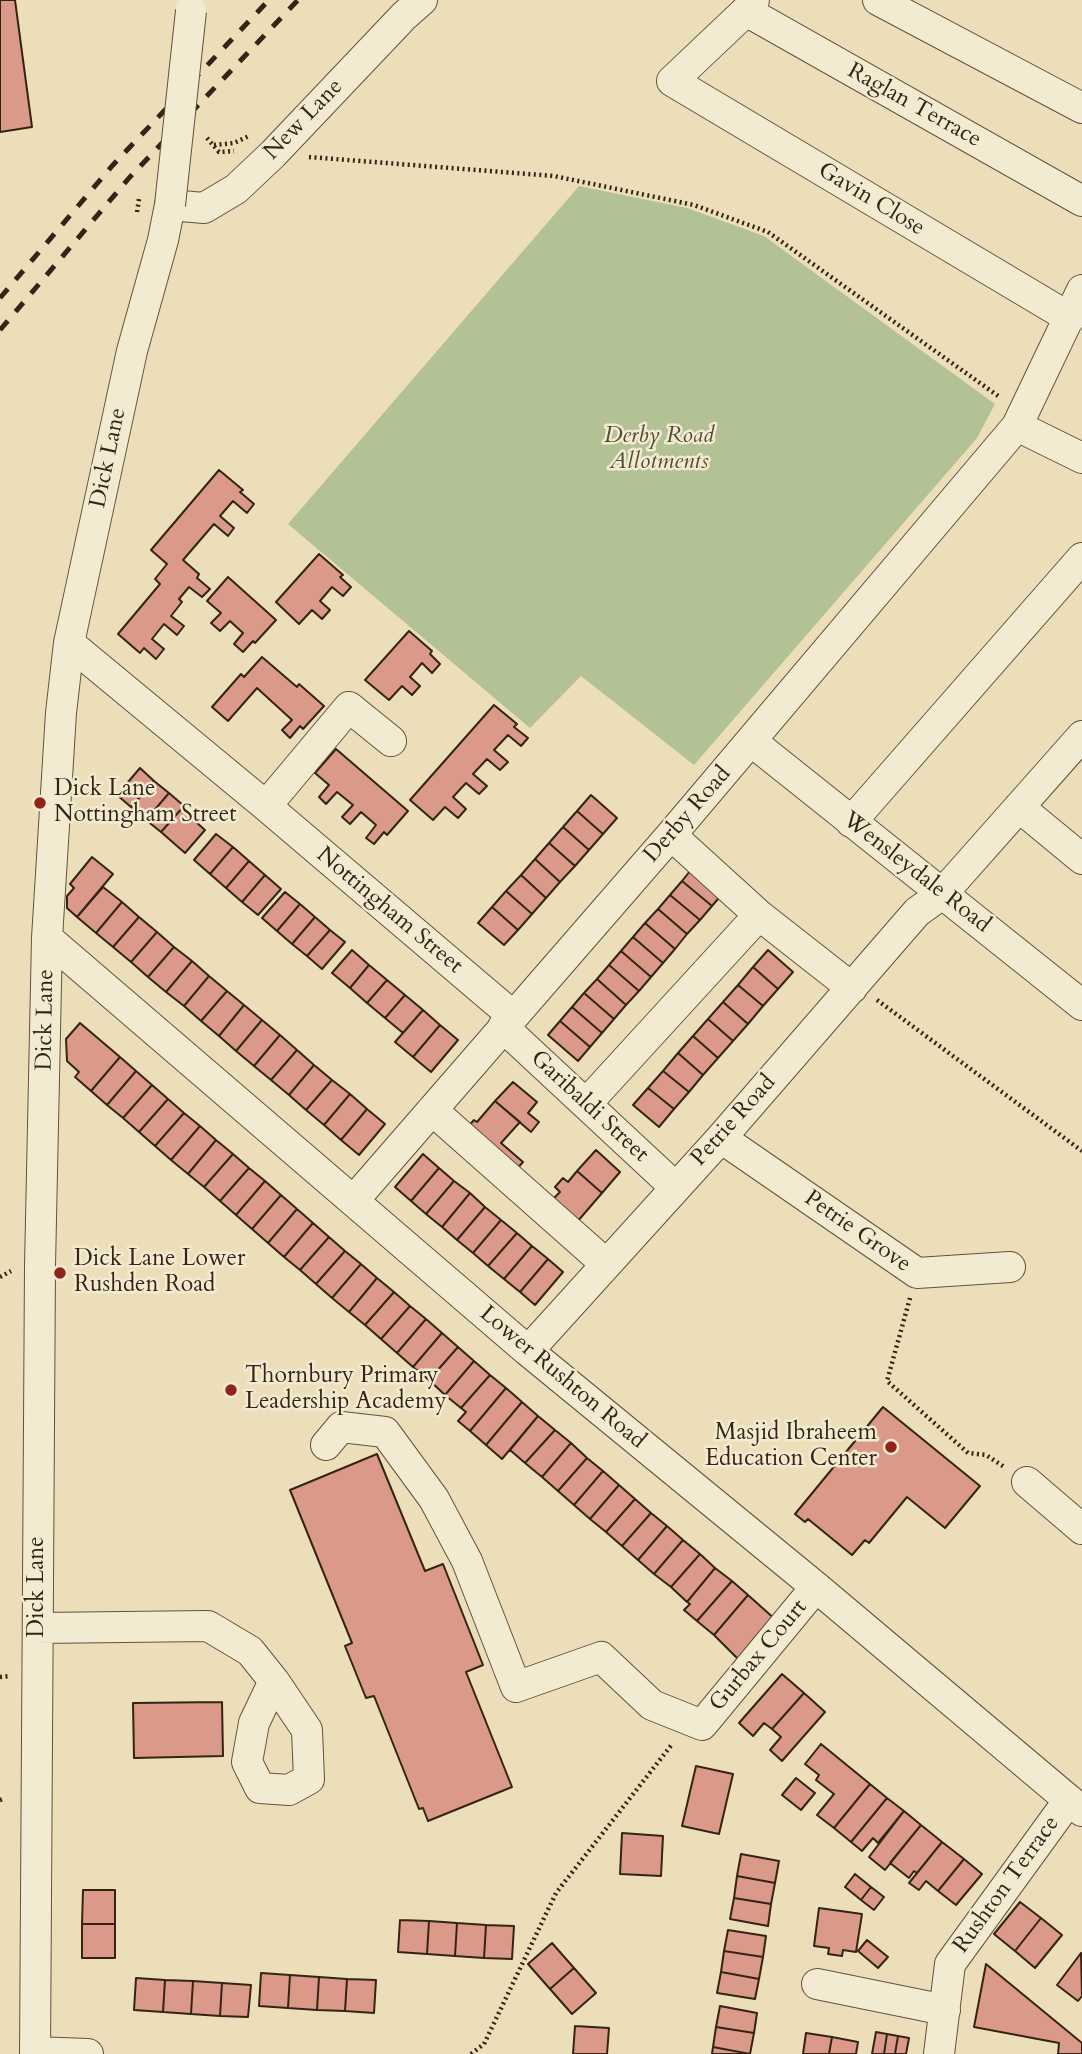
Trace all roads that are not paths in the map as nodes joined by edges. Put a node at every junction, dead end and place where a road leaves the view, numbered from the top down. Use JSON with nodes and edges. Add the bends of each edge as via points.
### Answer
{"nodes":[{"id":1,"x":422,"y":0,"type":"edge"},
{"id":2,"x":878,"y":0,"type":"edge"},
{"id":3,"x":192,"y":5,"type":"edge"},
{"id":4,"x":750,"y":6,"type":"edge"},
{"id":5,"x":1082,"y":108,"type":"edge"},
{"id":6,"x":1082,"y":201,"type":"edge"},
{"id":7,"x":170,"y":205,"type":"junction"},
{"id":8,"x":1082,"y":290,"type":"edge"},
{"id":9,"x":1070,"y":318,"type":"junction"},
{"id":10,"x":1020,"y":420,"type":"junction"},
{"id":11,"x":1082,"y":458,"type":"edge"},
{"id":12,"x":1082,"y":558,"type":"edge"},
{"id":13,"x":69,"y":643,"type":"junction"},
{"id":14,"x":1082,"y":736,"type":"edge"},
{"id":15,"x":391,"y":741,"type":"dead end"},
{"id":16,"x":751,"y":741,"type":"junction"},
{"id":17,"x":266,"y":806,"type":"junction"},
{"id":18,"x":1019,"y":807,"type":"junction"},
{"id":19,"x":851,"y":822,"type":"junction"},
{"id":20,"x":671,"y":835,"type":"junction"},
{"id":21,"x":1082,"y":859,"type":"edge"},
{"id":22,"x":942,"y":894,"type":"junction"},
{"id":23,"x":759,"y":915,"type":"junction"},
{"id":24,"x":47,"y":938,"type":"junction"},
{"id":25,"x":854,"y":986,"type":"junction"},
{"id":26,"x":1082,"y":1005,"type":"edge"},
{"id":27,"x":508,"y":1022,"type":"junction"},
{"id":28,"x":586,"y":1104,"type":"junction"},
{"id":29,"x":432,"y":1110,"type":"junction"},
{"id":30,"x":721,"y":1138,"type":"junction"},
{"id":31,"x":675,"y":1188,"type":"junction"},
{"id":32,"x":354,"y":1200,"type":"junction"},
{"id":33,"x":606,"y":1264,"type":"junction"},
{"id":34,"x":1010,"y":1267,"type":"dead end"},
{"id":35,"x":528,"y":1351,"type":"junction"},
{"id":36,"x":326,"y":1445,"type":"dead end"},
{"id":37,"x":1027,"y":1482,"type":"road end"},
{"id":38,"x":1082,"y":1529,"type":"edge"},
{"id":39,"x":816,"y":1587,"type":"junction"},
{"id":40,"x":38,"y":1628,"type":"junction"},
{"id":41,"x":274,"y":1681,"type":"dead end"},
{"id":42,"x":1076,"y":1805,"type":"edge"},
{"id":43,"x":817,"y":1984,"type":"dead end"},
{"id":44,"x":946,"y":2010,"type":"junction"},
{"id":45,"x":35,"y":2053,"type":"edge"},
{"id":46,"x":88,"y":2054,"type":"edge"},
{"id":47,"x":939,"y":2054,"type":"edge"}],
"edges":[{"from":1,"to":7,"type":"street","name":"New Lane","via":[[236,189],[204,208]]},
{"from":2,"to":5,"type":"street"},
{"from":3,"to":7,"type":"street","name":"Dick Lane","bridge":true},
{"from":4,"to":6,"type":"street","name":"Raglan Terrace"},
{"from":4,"to":9,"type":"street","name":"Gavin Close","via":[[672,81]]},
{"from":7,"to":13,"type":"street","name":"Dick Lane","via":[[132,351]]},
{"from":8,"to":9,"type":"street","name":"Derby Road"},
{"from":9,"to":10,"type":"street","name":"Derby Road"},
{"from":10,"to":11,"type":"street"},
{"from":10,"to":16,"type":"street","name":"Derby Road"},
{"from":12,"to":19,"type":"street"},
{"from":13,"to":17,"type":"street","name":"Nottingham Street"},
{"from":13,"to":24,"type":"street","name":"Dick Lane"},
{"from":14,"to":18,"type":"street","name":"Petrie Road"},
{"from":15,"to":17,"type":"street","via":[[349,707]]},
{"from":16,"to":19,"type":"street","name":"Wensleydale Road"},
{"from":16,"to":20,"type":"street","name":"Derby Road"},
{"from":17,"to":27,"type":"street","name":"Nottingham Street"},
{"from":18,"to":21,"type":"street"},
{"from":18,"to":22,"type":"street","name":"Petrie Road"},
{"from":19,"to":22,"type":"street","name":"Wensleydale Road"},
{"from":20,"to":23,"type":"street"},
{"from":20,"to":27,"type":"street","name":"Derby Road"},
{"from":22,"to":25,"type":"street","name":"Petrie Road","via":[[917,912]]},
{"from":22,"to":26,"type":"street","name":"Wensleydale Road"},
{"from":23,"to":25,"type":"street"},
{"from":23,"to":28,"type":"street"},
{"from":24,"to":32,"type":"street","name":"Lower Rushton Road"},
{"from":24,"to":40,"type":"street","name":"Dick Lane"},
{"from":25,"to":30,"type":"street","name":"Petrie Road"},
{"from":27,"to":28,"type":"street","name":"Garibaldi Street"},
{"from":27,"to":29,"type":"street","name":"Derby Road"},
{"from":28,"to":31,"type":"street","name":"Garibaldi Street"},
{"from":29,"to":32,"type":"street","name":"Derby Road"},
{"from":29,"to":33,"type":"street"},
{"from":30,"to":31,"type":"street","name":"Petrie Road"},
{"from":30,"to":34,"type":"street","name":"Petrie Grove","via":[[917,1273]]},
{"from":31,"to":33,"type":"street","name":"Petrie Road"},
{"from":32,"to":35,"type":"street","name":"Lower Rushton Road"},
{"from":33,"to":35,"type":"street","name":"Petrie Road"},
{"from":35,"to":39,"type":"street","name":"Lower Rushton Road"},
{"from":36,"to":39,"type":"street","name":"Gurbax Court","via":[[341,1427],[385,1432],[434,1499],[467,1561],[516,1687],[601,1657],[652,1705],[702,1725]]},
{"from":37,"to":38,"type":"street"},
{"from":39,"to":42,"type":"street","name":"Lower Rushton Road"},
{"from":40,"to":41,"type":"street","via":[[208,1626],[250,1651]]},
{"from":40,"to":45,"type":"street","name":"Dick Lane"},
{"from":42,"to":44,"type":"street","name":"Rushton Terrace","via":[[950,1964]]},
{"from":43,"to":44,"type":"street"},
{"from":44,"to":47,"type":"street","name":"Rushton Terrace"},
{"from":45,"to":46,"type":"street"}]}
